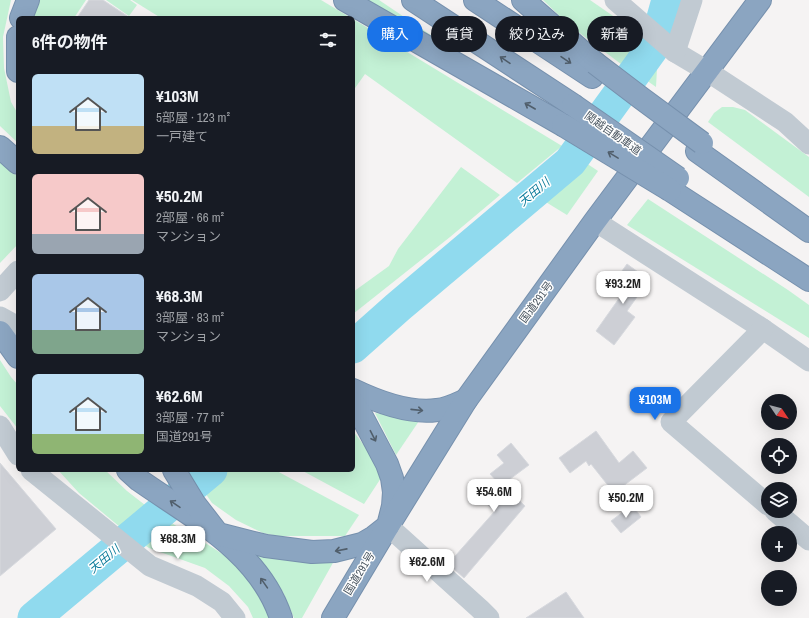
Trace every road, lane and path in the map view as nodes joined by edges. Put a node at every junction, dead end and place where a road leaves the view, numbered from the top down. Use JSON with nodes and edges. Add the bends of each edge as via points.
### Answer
{"nodes":[{"id":1,"x":28,"y":0,"type":"edge"},
{"id":2,"x":345,"y":0,"type":"edge"},
{"id":3,"x":413,"y":0,"type":"edge"},
{"id":4,"x":475,"y":0,"type":"edge"},
{"id":5,"x":523,"y":0,"type":"edge"},
{"id":6,"x":615,"y":0,"type":"edge"},
{"id":7,"x":692,"y":0,"type":"edge"},
{"id":8,"x":760,"y":0,"type":"edge"},
{"id":9,"x":22,"y":16,"type":"edge"},
{"id":10,"x":676,"y":52,"type":"junction"},
{"id":11,"x":594,"y":70,"type":"junction"},
{"id":12,"x":707,"y":71,"type":"junction"},
{"id":13,"x":785,"y":122,"type":"junction"},
{"id":14,"x":809,"y":124,"type":"edge"},
{"id":15,"x":809,"y":144,"type":"edge"},
{"id":16,"x":0,"y":147,"type":"edge"},
{"id":17,"x":700,"y":147,"type":"junction"},
{"id":18,"x":16,"y":161,"type":"edge"},
{"id":19,"x":674,"y":184,"type":"junction"},
{"id":20,"x":595,"y":221,"type":"junction"},
{"id":21,"x":809,"y":223,"type":"edge"},
{"id":22,"x":809,"y":232,"type":"edge"},
{"id":23,"x":16,"y":273,"type":"edge"},
{"id":24,"x":809,"y":273,"type":"edge"},
{"id":25,"x":809,"y":280,"type":"edge"},
{"id":26,"x":0,"y":291,"type":"edge"},
{"id":27,"x":0,"y":317,"type":"edge"},
{"id":28,"x":16,"y":326,"type":"edge"},
{"id":29,"x":763,"y":329,"type":"junction"},
{"id":30,"x":0,"y":332,"type":"edge"},
{"id":31,"x":16,"y":354,"type":"edge"},
{"id":32,"x":809,"y":361,"type":"edge"},
{"id":33,"x":355,"y":391,"type":"edge"},
{"id":34,"x":466,"y":400,"type":"junction"},
{"id":35,"x":355,"y":406,"type":"edge"},
{"id":36,"x":0,"y":426,"type":"edge"},
{"id":37,"x":16,"y":452,"type":"edge"},
{"id":38,"x":33,"y":472,"type":"edge"},
{"id":39,"x":130,"y":472,"type":"edge"},
{"id":40,"x":175,"y":472,"type":"edge"},
{"id":41,"x":761,"y":499,"type":"edge"},
{"id":42,"x":783,"y":518,"type":"edge"},
{"id":43,"x":388,"y":526,"type":"junction"},
{"id":44,"x":218,"y":534,"type":"junction"},
{"id":45,"x":809,"y":540,"type":"edge"},
{"id":46,"x":235,"y":618,"type":"edge"},
{"id":47,"x":281,"y":618,"type":"edge"},
{"id":48,"x":333,"y":618,"type":"edge"},
{"id":49,"x":489,"y":618,"type":"edge"}],
"edges":[{"from":1,"to":9,"type":"highway"},
{"from":19,"to":2,"type":"highway","one_way":true,"bridge":true,"via":[[564,125]]},
{"from":19,"to":3,"type":"highway","name":"関越自動車道","one_way":true,"bridge":true,"via":[[572,105]]},
{"from":4,"to":11,"type":"highway","one_way":true},
{"from":5,"to":11,"type":"highway"},
{"from":6,"to":10,"type":"street"},
{"from":7,"to":10,"type":"street"},
{"from":8,"to":12,"type":"highway","name":"国道291号"},
{"from":10,"to":12,"type":"street"},
{"from":11,"to":17,"type":"highway"},
{"from":12,"to":13,"type":"street"},
{"from":12,"to":20,"type":"highway","name":"国道291号"},
{"from":13,"to":14,"type":"street"},
{"from":13,"to":15,"type":"street"},
{"from":16,"to":18,"type":"highway"},
{"from":17,"to":21,"type":"highway"},
{"from":17,"to":22,"type":"highway"},
{"from":19,"to":24,"type":"highway","name":"関越自動車道"},
{"from":19,"to":25,"type":"highway"},
{"from":20,"to":29,"type":"street"},
{"from":20,"to":34,"type":"highway","name":"国道291号"},
{"from":23,"to":26,"type":"street"},
{"from":27,"to":28,"type":"street"},
{"from":29,"to":32,"type":"street"},
{"from":29,"to":41,"type":"street","via":[[672,422]]},
{"from":30,"to":31,"type":"highway"},
{"from":33,"to":34,"type":"highway","one_way":true,"via":[[386,403],[421,410],[438,410]]},
{"from":34,"to":43,"type":"highway","name":"国道291号"},
{"from":35,"to":43,"type":"highway","one_way":true,"via":[[369,429],[392,478],[393,506]]},
{"from":36,"to":37,"type":"street"},
{"from":38,"to":46,"type":"street","via":[[150,566],[197,586],[222,602]]},
{"from":44,"to":39,"type":"highway","one_way":true},
{"from":40,"to":44,"type":"highway","via":[[194,503]]},
{"from":42,"to":45,"type":"street"},
{"from":43,"to":44,"type":"highway","one_way":true,"via":[[362,544],[334,551],[288,550]]},
{"from":43,"to":48,"type":"highway","name":"国道291号"},
{"from":43,"to":49,"type":"street"},
{"from":47,"to":44,"type":"highway","one_way":true,"via":[[277,606],[257,574]]}]}
